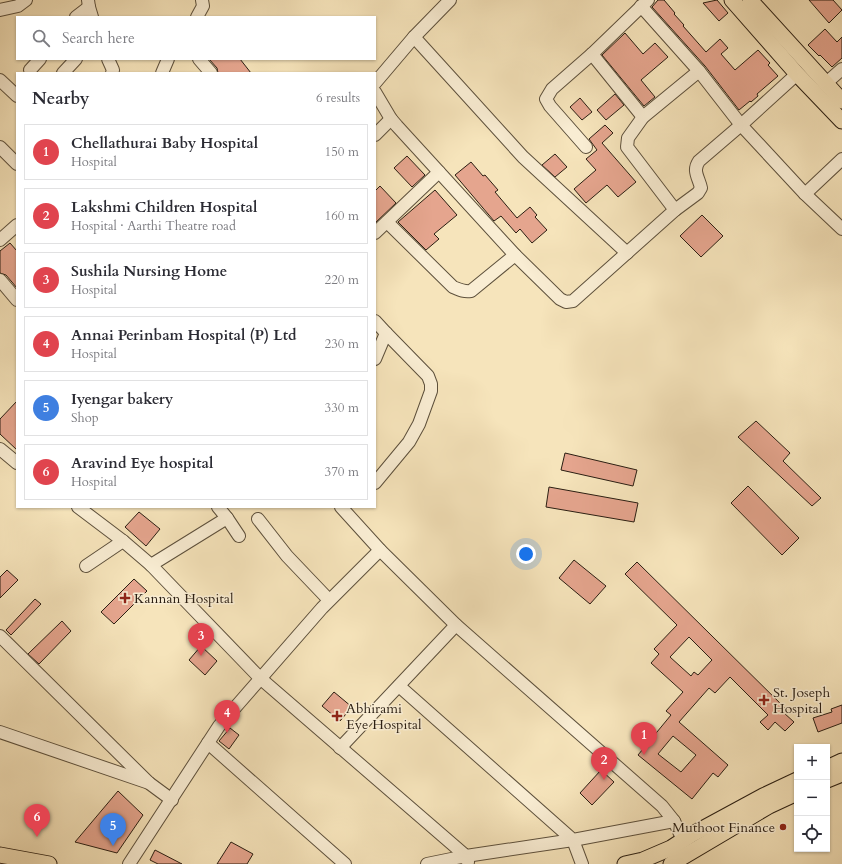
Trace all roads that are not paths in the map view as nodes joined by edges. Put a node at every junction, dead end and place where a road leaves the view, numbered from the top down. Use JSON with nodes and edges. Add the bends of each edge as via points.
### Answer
{"nodes":[{"id":1,"x":26,"y":0,"type":"edge"},
{"id":2,"x":202,"y":0,"type":"edge"},
{"id":3,"x":450,"y":0,"type":"edge"},
{"id":4,"x":732,"y":0,"type":"edge"},
{"id":5,"x":750,"y":0,"type":"edge"},
{"id":6,"x":645,"y":3,"type":"edge"},
{"id":7,"x":90,"y":8,"type":"edge"},
{"id":8,"x":0,"y":10,"type":"edge"},
{"id":9,"x":78,"y":16,"type":"edge"},
{"id":10,"x":198,"y":16,"type":"edge"},
{"id":11,"x":414,"y":37,"type":"junction"},
{"id":12,"x":592,"y":54,"type":"junction"},
{"id":13,"x":39,"y":60,"type":"edge"},
{"id":14,"x":75,"y":60,"type":"edge"},
{"id":15,"x":108,"y":60,"type":"edge"},
{"id":16,"x":168,"y":60,"type":"edge"},
{"id":17,"x":200,"y":60,"type":"edge"},
{"id":18,"x":842,"y":69,"type":"edge"},
{"id":19,"x":30,"y":70,"type":"dead end"},
{"id":20,"x":699,"y":71,"type":"junction"},
{"id":21,"x":63,"y":72,"type":"edge"},
{"id":22,"x":112,"y":72,"type":"edge"},
{"id":23,"x":162,"y":72,"type":"edge"},
{"id":24,"x":210,"y":72,"type":"edge"},
{"id":25,"x":797,"y":74,"type":"junction"},
{"id":26,"x":0,"y":80,"type":"edge"},
{"id":27,"x":376,"y":82,"type":"edge"},
{"id":28,"x":825,"y":84,"type":"junction"},
{"id":29,"x":376,"y":94,"type":"edge"},
{"id":30,"x":16,"y":95,"type":"edge"},
{"id":31,"x":842,"y":101,"type":"edge"},
{"id":32,"x":644,"y":117,"type":"junction"},
{"id":33,"x":391,"y":119,"type":"junction"},
{"id":34,"x":842,"y":121,"type":"edge"},
{"id":35,"x":741,"y":125,"type":"junction"},
{"id":36,"x":376,"y":134,"type":"edge"},
{"id":37,"x":0,"y":147,"type":"edge"},
{"id":38,"x":586,"y":147,"type":"dead end"},
{"id":39,"x":842,"y":159,"type":"edge"},
{"id":40,"x":16,"y":163,"type":"edge"},
{"id":41,"x":439,"y":172,"type":"junction"},
{"id":42,"x":805,"y":194,"type":"junction"},
{"id":43,"x":675,"y":210,"type":"junction"},
{"id":44,"x":387,"y":222,"type":"junction"},
{"id":45,"x":16,"y":226,"type":"edge"},
{"id":46,"x":842,"y":229,"type":"edge"},
{"id":47,"x":376,"y":232,"type":"edge"},
{"id":48,"x":0,"y":240,"type":"edge"},
{"id":49,"x":627,"y":253,"type":"junction"},
{"id":50,"x":515,"y":255,"type":"junction"},
{"id":51,"x":0,"y":280,"type":"edge"},
{"id":52,"x":16,"y":299,"type":"edge"},
{"id":53,"x":376,"y":322,"type":"edge"},
{"id":54,"x":386,"y":333,"type":"junction"},
{"id":55,"x":376,"y":357,"type":"edge"},
{"id":56,"x":0,"y":449,"type":"edge"},
{"id":57,"x":16,"y":462,"type":"edge"},
{"id":58,"x":376,"y":482,"type":"edge"},
{"id":59,"x":79,"y":508,"type":"edge"},
{"id":60,"x":219,"y":508,"type":"edge"},
{"id":61,"x":348,"y":510,"type":"edge"},
{"id":62,"x":227,"y":518,"type":"junction"},
{"id":63,"x":258,"y":519,"type":"dead end"},
{"id":64,"x":239,"y":536,"type":"dead end"},
{"id":65,"x":123,"y":541,"type":"junction"},
{"id":66,"x":380,"y":550,"type":"junction"},
{"id":67,"x":151,"y":565,"type":"junction"},
{"id":68,"x":86,"y":566,"type":"dead end"},
{"id":69,"x":329,"y":600,"type":"junction"},
{"id":70,"x":456,"y":625,"type":"junction"},
{"id":71,"x":1,"y":640,"type":"edge"},
{"id":72,"x":260,"y":678,"type":"junction"},
{"id":73,"x":399,"y":686,"type":"junction"},
{"id":74,"x":0,"y":732,"type":"edge"},
{"id":75,"x":208,"y":743,"type":"junction"},
{"id":76,"x":340,"y":748,"type":"junction"},
{"id":77,"x":842,"y":761,"type":"edge"},
{"id":78,"x":830,"y":767,"type":"edge"},
{"id":79,"x":842,"y":774,"type":"edge"},
{"id":80,"x":830,"y":779,"type":"edge"},
{"id":81,"x":794,"y":781,"type":"edge"},
{"id":82,"x":148,"y":783,"type":"junction"},
{"id":83,"x":794,"y":794,"type":"edge"},
{"id":84,"x":172,"y":800,"type":"junction"},
{"id":85,"x":674,"y":820,"type":"junction"},
{"id":86,"x":573,"y":840,"type":"junction"},
{"id":87,"x":683,"y":840,"type":"junction"},
{"id":88,"x":0,"y":855,"type":"edge"},
{"id":89,"x":467,"y":860,"type":"edge"},
{"id":90,"x":644,"y":862,"type":"edge"},
{"id":91,"x":49,"y":864,"type":"edge"},
{"id":92,"x":129,"y":864,"type":"edge"},
{"id":93,"x":345,"y":864,"type":"edge"},
{"id":94,"x":427,"y":864,"type":"edge"},
{"id":95,"x":582,"y":864,"type":"edge"},
{"id":96,"x":625,"y":864,"type":"edge"},
{"id":97,"x":671,"y":864,"type":"edge"}],
"edges":[{"from":1,"to":8,"type":"street","via":[[18,6]]},
{"from":2,"to":10,"type":"street","via":[[203,6]]},
{"from":3,"to":11,"type":"street"},
{"from":4,"to":25,"type":"main road"},
{"from":5,"to":28,"type":"main road"},
{"from":6,"to":12,"type":"street"},
{"from":6,"to":20,"type":"street"},
{"from":7,"to":9,"type":"street"},
{"from":11,"to":27,"type":"street"},
{"from":11,"to":49,"type":"street","via":[[523,157]]},
{"from":12,"to":32,"type":"street"},
{"from":12,"to":38,"type":"street","via":[[552,89],[546,99]]},
{"from":13,"to":19,"type":"street"},
{"from":14,"to":21,"type":"street"},
{"from":15,"to":22,"type":"street"},
{"from":16,"to":23,"type":"street"},
{"from":17,"to":24,"type":"street"},
{"from":18,"to":28,"type":"street"},
{"from":20,"to":32,"type":"street"},
{"from":20,"to":35,"type":"street"},
{"from":25,"to":34,"type":"main road"},
{"from":25,"to":35,"type":"street"},
{"from":26,"to":30,"type":"street"},
{"from":28,"to":31,"type":"main road"},
{"from":29,"to":33,"type":"street"},
{"from":32,"to":43,"type":"street","via":[[628,138],[627,147]]},
{"from":33,"to":36,"type":"street"},
{"from":33,"to":41,"type":"street"},
{"from":35,"to":42,"type":"street"},
{"from":35,"to":43,"type":"street","via":[[699,161],[695,171],[701,188]]},
{"from":37,"to":40,"type":"street"},
{"from":39,"to":42,"type":"street"},
{"from":41,"to":44,"type":"street"},
{"from":41,"to":50,"type":"street"},
{"from":42,"to":46,"type":"street"},
{"from":43,"to":49,"type":"street"},
{"from":44,"to":47,"type":"street"},
{"from":44,"to":50,"type":"street","via":[[453,287],[461,291],[472,291]]},
{"from":45,"to":48,"type":"street"},
{"from":49,"to":50,"type":"street","via":[[572,301],[566,302]]},
{"from":51,"to":52,"type":"street"},
{"from":53,"to":54,"type":"street"},
{"from":54,"to":55,"type":"street"},
{"from":54,"to":58,"type":"street","via":[[428,376],[431,391],[419,424],[409,442]]},
{"from":56,"to":57,"type":"street"},
{"from":59,"to":65,"type":"street"},
{"from":60,"to":62,"type":"street"},
{"from":61,"to":66,"type":"street"},
{"from":62,"to":64,"type":"street"},
{"from":62,"to":67,"type":"street"},
{"from":63,"to":69,"type":"street","via":[[287,556]]},
{"from":65,"to":67,"type":"street"},
{"from":65,"to":68,"type":"street"},
{"from":66,"to":69,"type":"street"},
{"from":66,"to":70,"type":"street"},
{"from":67,"to":72,"type":"street"},
{"from":69,"to":72,"type":"street"},
{"from":70,"to":73,"type":"street"},
{"from":70,"to":85,"type":"street","via":[[662,806]]},
{"from":71,"to":82,"type":"street"},
{"from":72,"to":75,"type":"street","via":[[219,726]]},
{"from":72,"to":76,"type":"street"},
{"from":73,"to":76,"type":"street"},
{"from":73,"to":86,"type":"street"},
{"from":74,"to":82,"type":"street"},
{"from":75,"to":84,"type":"street"},
{"from":75,"to":93,"type":"street"},
{"from":76,"to":89,"type":"street"},
{"from":77,"to":78,"type":"main road"},
{"from":79,"to":80,"type":"main road"},
{"from":81,"to":87,"type":"main road"},
{"from":82,"to":84,"type":"street"},
{"from":83,"to":97,"type":"main road","via":[[769,806]]},
{"from":84,"to":92,"type":"street"},
{"from":85,"to":86,"type":"street"},
{"from":85,"to":87,"type":"street"},
{"from":86,"to":89,"type":"street"},
{"from":86,"to":95,"type":"street"},
{"from":87,"to":90,"type":"main road"},
{"from":88,"to":91,"type":"main road"},
{"from":89,"to":94,"type":"street"},
{"from":90,"to":96,"type":"main road"}]}
